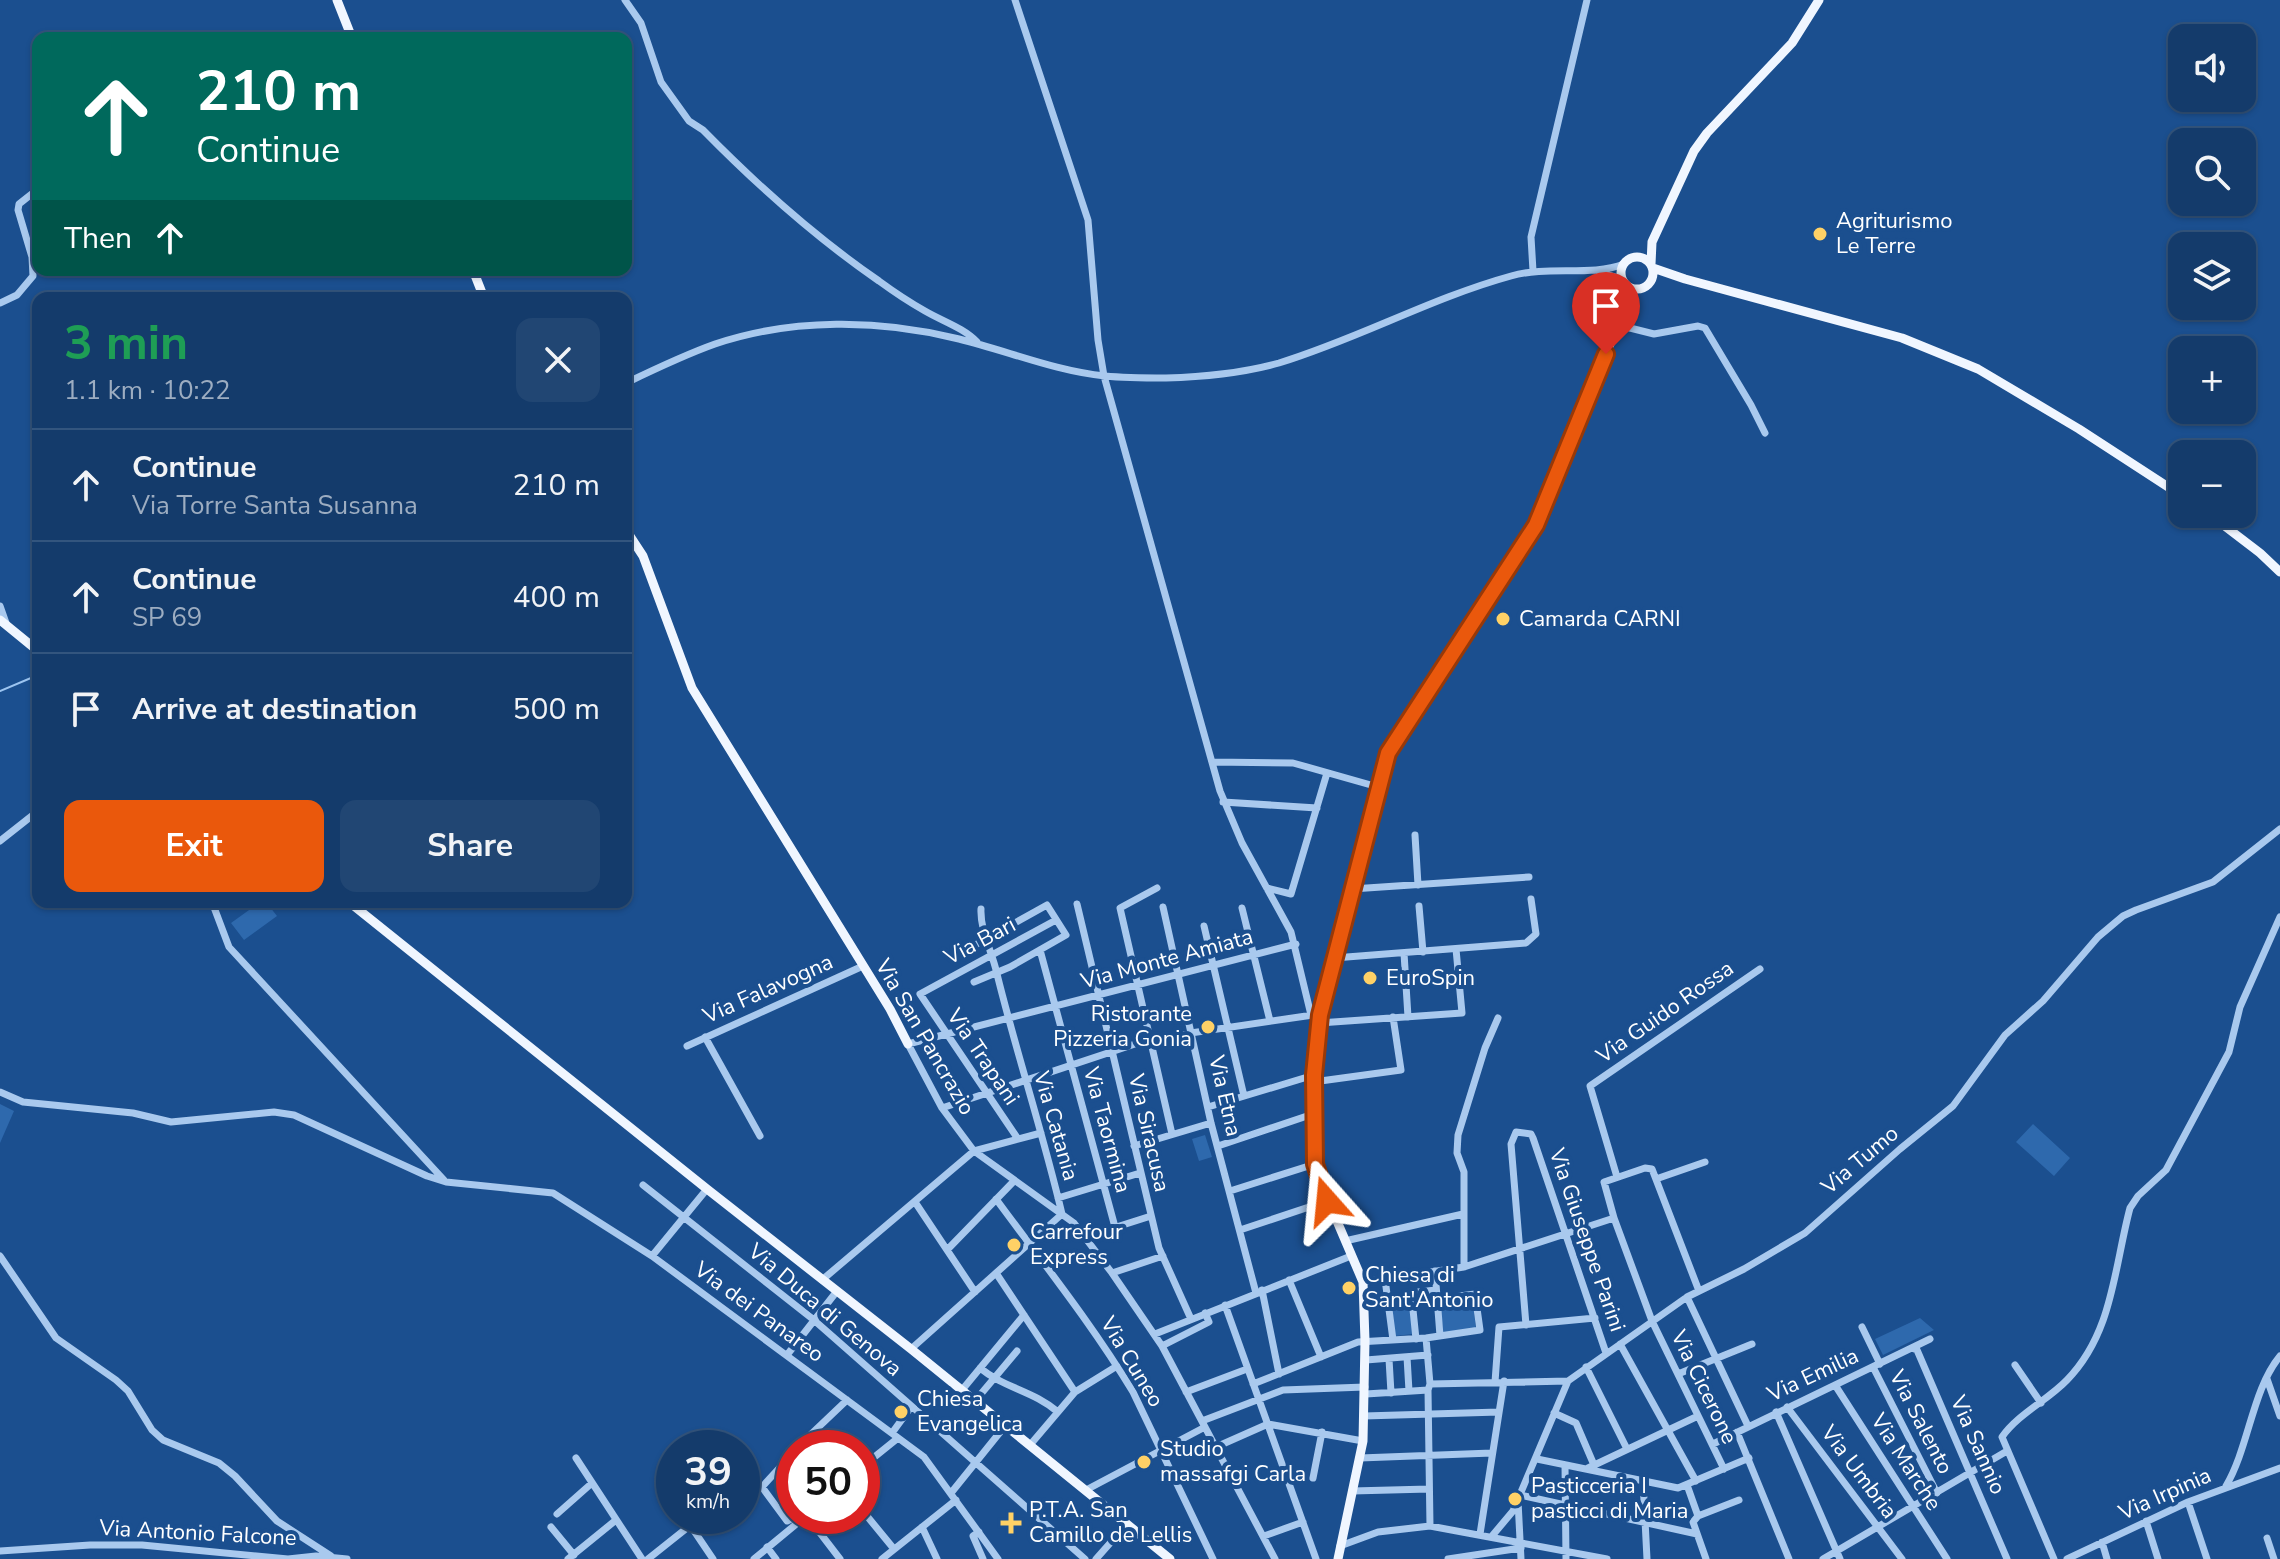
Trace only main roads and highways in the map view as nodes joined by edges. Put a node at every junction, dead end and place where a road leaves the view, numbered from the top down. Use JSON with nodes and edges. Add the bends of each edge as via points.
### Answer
{"nodes":[{"id":1,"x":337,"y":0,"type":"edge"},
{"id":2,"x":1819,"y":0,"type":"edge"},
{"id":3,"x":350,"y":32,"type":"edge"},
{"id":4,"x":1652,"y":242,"type":"junction"},
{"id":5,"x":1637,"y":257,"type":"junction"},
{"id":6,"x":1652,"y":266,"type":"junction"},
{"id":7,"x":1685,"y":279,"type":"junction"},
{"id":8,"x":1652,"y":281,"type":"junction"},
{"id":9,"x":1625,"y":282,"type":"junction"},
{"id":10,"x":1643,"y":288,"type":"junction"},
{"id":11,"x":1625,"y":307,"type":"junction"},
{"id":12,"x":2168,"y":487,"type":"edge"},
{"id":13,"x":2227,"y":528,"type":"edge"},
{"id":14,"x":632,"y":539,"type":"edge"},
{"id":15,"x":2280,"y":572,"type":"edge"},
{"id":16,"x":3,"y":623,"type":"edge"},
{"id":17,"x":32,"y":646,"type":"edge"},
{"id":18,"x":356,"y":908,"type":"edge"},
{"id":19,"x":908,"y":1044,"type":"road end"},
{"id":20,"x":1336,"y":1558,"type":"edge"},
{"id":21,"x":1170,"y":1559,"type":"edge"}],
"edges":[{"from":1,"to":3,"type":"main road"},
{"from":2,"to":4,"type":"main road","via":[[1792,43],[1694,151]]},
{"from":4,"to":5,"type":"main road"},
{"from":4,"to":6,"type":"main road"},
{"from":5,"to":6,"type":"main road"},
{"from":5,"to":9,"type":"main road","via":[[1624,264]]},
{"from":6,"to":7,"type":"main road"},
{"from":6,"to":8,"type":"main road"},
{"from":7,"to":8,"type":"main road"},
{"from":7,"to":12,"type":"main road","via":[[1902,338],[1978,369]]},
{"from":8,"to":10,"type":"main road"},
{"from":9,"to":10,"type":"main road","via":[[1632,289]]},
{"from":9,"to":11,"type":"main road"},
{"from":10,"to":11,"type":"main road"},
{"from":11,"to":20,"type":"main road","via":[[1536,525],[1388,753],[1317,1021],[1315,1164],[1363,1282],[1366,1360],[1363,1441]]},
{"from":13,"to":15,"type":"main road"},
{"from":14,"to":19,"type":"main road","name":"Via San Pancrazio","via":[[692,688]]},
{"from":16,"to":17,"type":"main road"},
{"from":18,"to":21,"type":"main road"}]}
